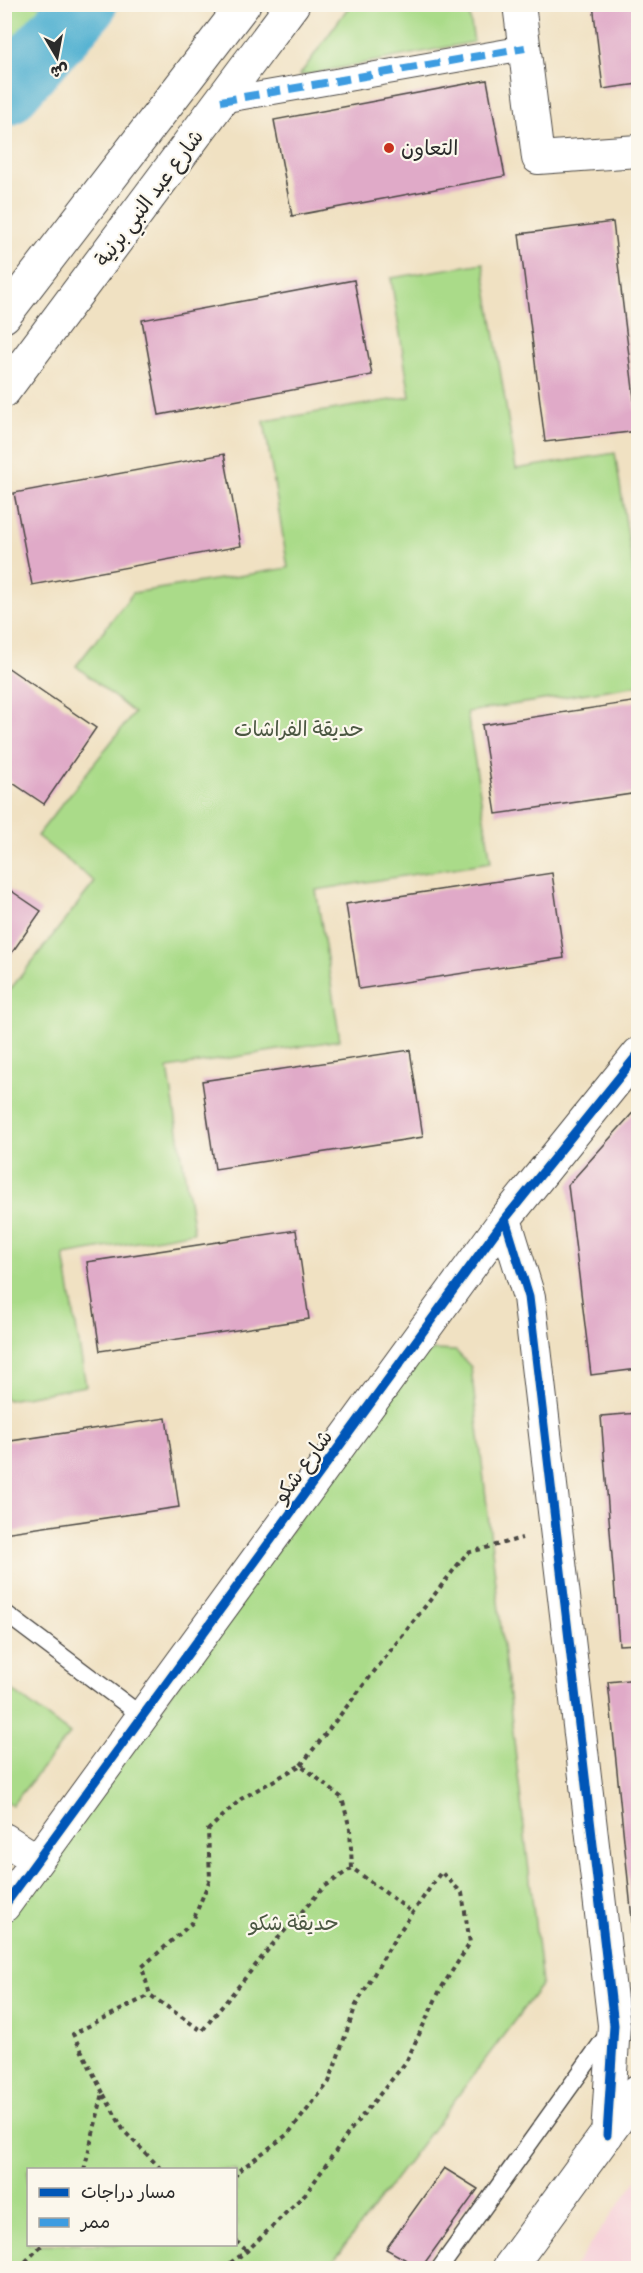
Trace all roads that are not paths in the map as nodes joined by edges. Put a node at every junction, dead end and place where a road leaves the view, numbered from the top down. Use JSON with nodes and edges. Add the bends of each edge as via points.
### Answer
{"nodes":[{"id":1,"x":243,"y":4,"type":"edge"},
{"id":2,"x":293,"y":4,"type":"edge"},
{"id":3,"x":519,"y":4,"type":"edge"},
{"id":4,"x":525,"y":48,"type":"junction"},
{"id":5,"x":221,"y":101,"type":"junction"},
{"id":6,"x":639,"y":151,"type":"edge"},
{"id":7,"x":4,"y":316,"type":"edge"},
{"id":8,"x":4,"y":391,"type":"edge"},
{"id":9,"x":639,"y":1054,"type":"edge"},
{"id":10,"x":505,"y":1219,"type":"junction"},
{"id":11,"x":5,"y":1613,"type":"edge"},
{"id":12,"x":142,"y":1716,"type":"junction"},
{"id":13,"x":4,"y":1839,"type":"edge"},
{"id":14,"x":37,"y":1860,"type":"junction"},
{"id":15,"x":4,"y":1906,"type":"edge"},
{"id":16,"x":614,"y":2025,"type":"junction"},
{"id":17,"x":639,"y":2091,"type":"edge"},
{"id":18,"x":607,"y":2135,"type":"junction"},
{"id":19,"x":440,"y":2268,"type":"edge"},
{"id":20,"x":509,"y":2268,"type":"edge"}],
"edges":[{"from":1,"to":7,"type":"main road","name":"شارع عبد النبي برنية"},
{"from":2,"to":5,"type":"main road","name":"شارع عبد النبي برنية"},
{"from":3,"to":4,"type":"street"},
{"from":4,"to":5,"type":"street"},
{"from":4,"to":6,"type":"street","via":[[538,158]]},
{"from":5,"to":8,"type":"main road","name":"شارع عبد النبي برنية"},
{"from":9,"to":10,"type":"street","name":"شارع شكو"},
{"from":10,"to":12,"type":"street","name":"شارع شكو"},
{"from":10,"to":16,"type":"street","via":[[529,1297]]},
{"from":11,"to":12,"type":"lane"},
{"from":12,"to":14,"type":"street","name":"شارع شكو"},
{"from":13,"to":14,"type":"street"},
{"from":14,"to":15,"type":"street","name":"شارع شكو"},
{"from":16,"to":18,"type":"street"},
{"from":16,"to":19,"type":"lane"},
{"from":17,"to":18,"type":"main road"},
{"from":18,"to":20,"type":"main road"}]}
